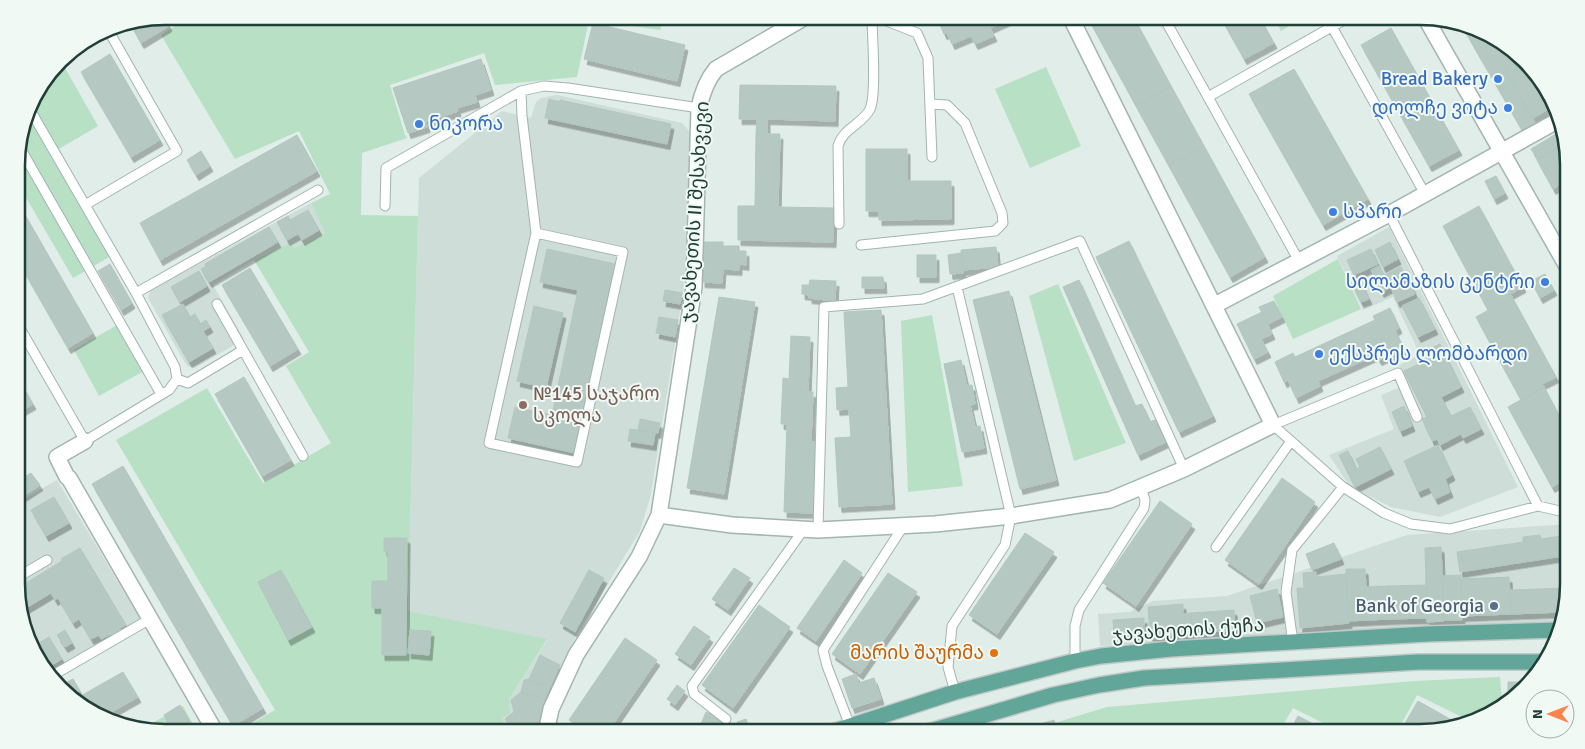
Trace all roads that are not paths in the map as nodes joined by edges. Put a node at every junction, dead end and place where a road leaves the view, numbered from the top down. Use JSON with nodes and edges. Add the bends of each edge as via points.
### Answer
{"nodes":[{"id":1,"x":792,"y":25,"type":"edge"},
{"id":2,"x":873,"y":25,"type":"edge"},
{"id":3,"x":896,"y":25,"type":"edge"},
{"id":4,"x":1074,"y":25,"type":"edge"},
{"id":5,"x":1167,"y":25,"type":"edge"},
{"id":6,"x":1335,"y":25,"type":"edge"},
{"id":7,"x":1430,"y":26,"type":"edge"},
{"id":8,"x":1332,"y":27,"type":"junction"},
{"id":9,"x":111,"y":36,"type":"edge"},
{"id":10,"x":521,"y":91,"type":"junction"},
{"id":11,"x":1208,"y":97,"type":"junction"},
{"id":12,"x":930,"y":104,"type":"junction"},
{"id":13,"x":699,"y":108,"type":"junction"},
{"id":14,"x":34,"y":117,"type":"edge"},
{"id":15,"x":1553,"y":124,"type":"edge"},
{"id":16,"x":1502,"y":153,"type":"junction"},
{"id":17,"x":25,"y":156,"type":"edge"},
{"id":18,"x":932,"y":157,"type":"dead end"},
{"id":19,"x":318,"y":190,"type":"dead end"},
{"id":20,"x":1425,"y":194,"type":"junction"},
{"id":21,"x":85,"y":205,"type":"junction"},
{"id":22,"x":385,"y":206,"type":"dead end"},
{"id":23,"x":1388,"y":214,"type":"junction"},
{"id":24,"x":839,"y":224,"type":"dead end"},
{"id":25,"x":536,"y":234,"type":"junction"},
{"id":26,"x":861,"y":245,"type":"dead end"},
{"id":27,"x":1560,"y":254,"type":"edge"},
{"id":28,"x":1299,"y":261,"type":"junction"},
{"id":29,"x":957,"y":287,"type":"junction"},
{"id":30,"x":136,"y":293,"type":"junction"},
{"id":31,"x":217,"y":304,"type":"dead end"},
{"id":32,"x":1214,"y":306,"type":"junction"},
{"id":33,"x":25,"y":344,"type":"edge"},
{"id":34,"x":243,"y":350,"type":"junction"},
{"id":35,"x":177,"y":379,"type":"junction"},
{"id":36,"x":161,"y":394,"type":"junction"},
{"id":37,"x":1417,"y":417,"type":"dead end"},
{"id":38,"x":1273,"y":425,"type":"junction"},
{"id":39,"x":85,"y":441,"type":"junction"},
{"id":40,"x":1291,"y":441,"type":"junction"},
{"id":41,"x":303,"y":456,"type":"dead end"},
{"id":42,"x":1184,"y":469,"type":"junction"},
{"id":43,"x":1343,"y":486,"type":"junction"},
{"id":44,"x":1141,"y":488,"type":"junction"},
{"id":45,"x":1538,"y":506,"type":"junction"},
{"id":46,"x":1560,"y":509,"type":"edge"},
{"id":47,"x":659,"y":515,"type":"junction"},
{"id":48,"x":1011,"y":516,"type":"junction"},
{"id":49,"x":904,"y":525,"type":"junction"},
{"id":50,"x":811,"y":529,"type":"junction"},
{"id":51,"x":1216,"y":547,"type":"dead end"},
{"id":52,"x":47,"y":560,"type":"dead end"},
{"id":53,"x":25,"y":573,"type":"edge"},
{"id":54,"x":150,"y":619,"type":"junction"},
{"id":55,"x":1552,"y":630,"type":"edge"},
{"id":56,"x":1293,"y":642,"type":"junction"},
{"id":57,"x":1075,"y":661,"type":"junction"},
{"id":58,"x":1536,"y":662,"type":"edge"},
{"id":59,"x":57,"y":673,"type":"edge"},
{"id":60,"x":955,"y":692,"type":"junction"},
{"id":61,"x":726,"y":718,"type":"dead end"},
{"id":62,"x":211,"y":724,"type":"edge"},
{"id":63,"x":548,"y":724,"type":"edge"},
{"id":64,"x":849,"y":724,"type":"edge"},
{"id":65,"x":856,"y":724,"type":"edge"},
{"id":66,"x":955,"y":724,"type":"edge"}],
"edges":[{"from":1,"to":13,"type":"street","name":"ჯავახეთის II შესახვევი","via":[[716,69],[702,91]]},
{"from":2,"to":24,"type":"lane","via":[[873,100],[866,116],[840,137],[838,146]]},
{"from":3,"to":12,"type":"lane","via":[[917,33],[928,58]]},
{"from":4,"to":32,"type":"street"},
{"from":5,"to":11,"type":"lane"},
{"from":6,"to":8,"type":"lane"},
{"from":7,"to":16,"type":"street"},
{"from":8,"to":11,"type":"lane"},
{"from":8,"to":20,"type":"lane"},
{"from":9,"to":21,"type":"lane","via":[[177,151]]},
{"from":10,"to":13,"type":"lane","via":[[544,86],[568,88]]},
{"from":10,"to":22,"type":"lane","via":[[386,168]]},
{"from":10,"to":25,"type":"lane"},
{"from":11,"to":28,"type":"lane"},
{"from":12,"to":18,"type":"lane"},
{"from":12,"to":26,"type":"lane","via":[[948,105],[965,123],[1002,213],[1003,223],[996,231]]},
{"from":13,"to":47,"type":"street","name":"ჯავახეთის II შესახვევი","via":[[694,287]]},
{"from":14,"to":21,"type":"lane"},
{"from":15,"to":16,"type":"street"},
{"from":16,"to":20,"type":"street"},
{"from":16,"to":27,"type":"street"},
{"from":17,"to":36,"type":"lane"},
{"from":19,"to":30,"type":"lane"},
{"from":20,"to":23,"type":"street"},
{"from":21,"to":30,"type":"lane"},
{"from":23,"to":28,"type":"street"},
{"from":23,"to":45,"type":"lane"},
{"from":25,"to":25,"type":"lane","via":[[623,252],[577,462],[489,443]]},
{"from":28,"to":32,"type":"street"},
{"from":29,"to":42,"type":"lane","via":[[1080,241]]},
{"from":29,"to":48,"type":"lane"},
{"from":29,"to":50,"type":"lane","via":[[923,299],[824,307]]},
{"from":30,"to":35,"type":"lane","via":[[175,367]]},
{"from":31,"to":34,"type":"lane"},
{"from":32,"to":38,"type":"street"},
{"from":33,"to":39,"type":"lane"},
{"from":34,"to":35,"type":"lane","via":[[188,383]]},
{"from":34,"to":41,"type":"lane"},
{"from":35,"to":36,"type":"lane","via":[[169,390]]},
{"from":36,"to":39,"type":"lane"},
{"from":37,"to":38,"type":"lane","via":[[1398,372]]},
{"from":38,"to":40,"type":"lane"},
{"from":38,"to":42,"type":"street"},
{"from":39,"to":54,"type":"street","via":[[57,457]]},
{"from":40,"to":43,"type":"lane"},
{"from":40,"to":51,"type":"lane"},
{"from":42,"to":44,"type":"street"},
{"from":43,"to":45,"type":"lane","via":[[1384,513],[1411,524],[1450,529]]},
{"from":43,"to":56,"type":"lane","via":[[1292,550],[1286,592]]},
{"from":44,"to":48,"type":"street","via":[[1110,500]]},
{"from":44,"to":57,"type":"lane","via":[[1144,508],[1079,610],[1075,626]]},
{"from":45,"to":46,"type":"lane"},
{"from":47,"to":50,"type":"street","via":[[732,525]]},
{"from":47,"to":63,"type":"street","name":"ჯავახეთის II შესახვევი","via":[[639,557],[576,656],[551,709]]},
{"from":48,"to":49,"type":"street"},
{"from":48,"to":60,"type":"lane","via":[[1005,545],[952,626],[948,667]]},
{"from":49,"to":50,"type":"street"},
{"from":49,"to":64,"type":"lane","via":[[822,650]]},
{"from":50,"to":61,"type":"lane","via":[[692,686],[694,694]]},
{"from":52,"to":53,"type":"lane"},
{"from":54,"to":59,"type":"lane"},
{"from":54,"to":62,"type":"street"},
{"from":55,"to":56,"type":"main road","name":"ჯავახეთის ქუჩა"},
{"from":56,"to":57,"type":"main road","name":"ჯავახეთის ქუჩა","via":[[1171,649]]},
{"from":57,"to":60,"type":"main road","name":"ჯავახეთის ქუჩა"},
{"from":58,"to":66,"type":"main road","via":[[1418,662],[1144,678],[1054,695]]},
{"from":60,"to":65,"type":"main road","name":"ჯავახეთის ქუჩა"}]}
